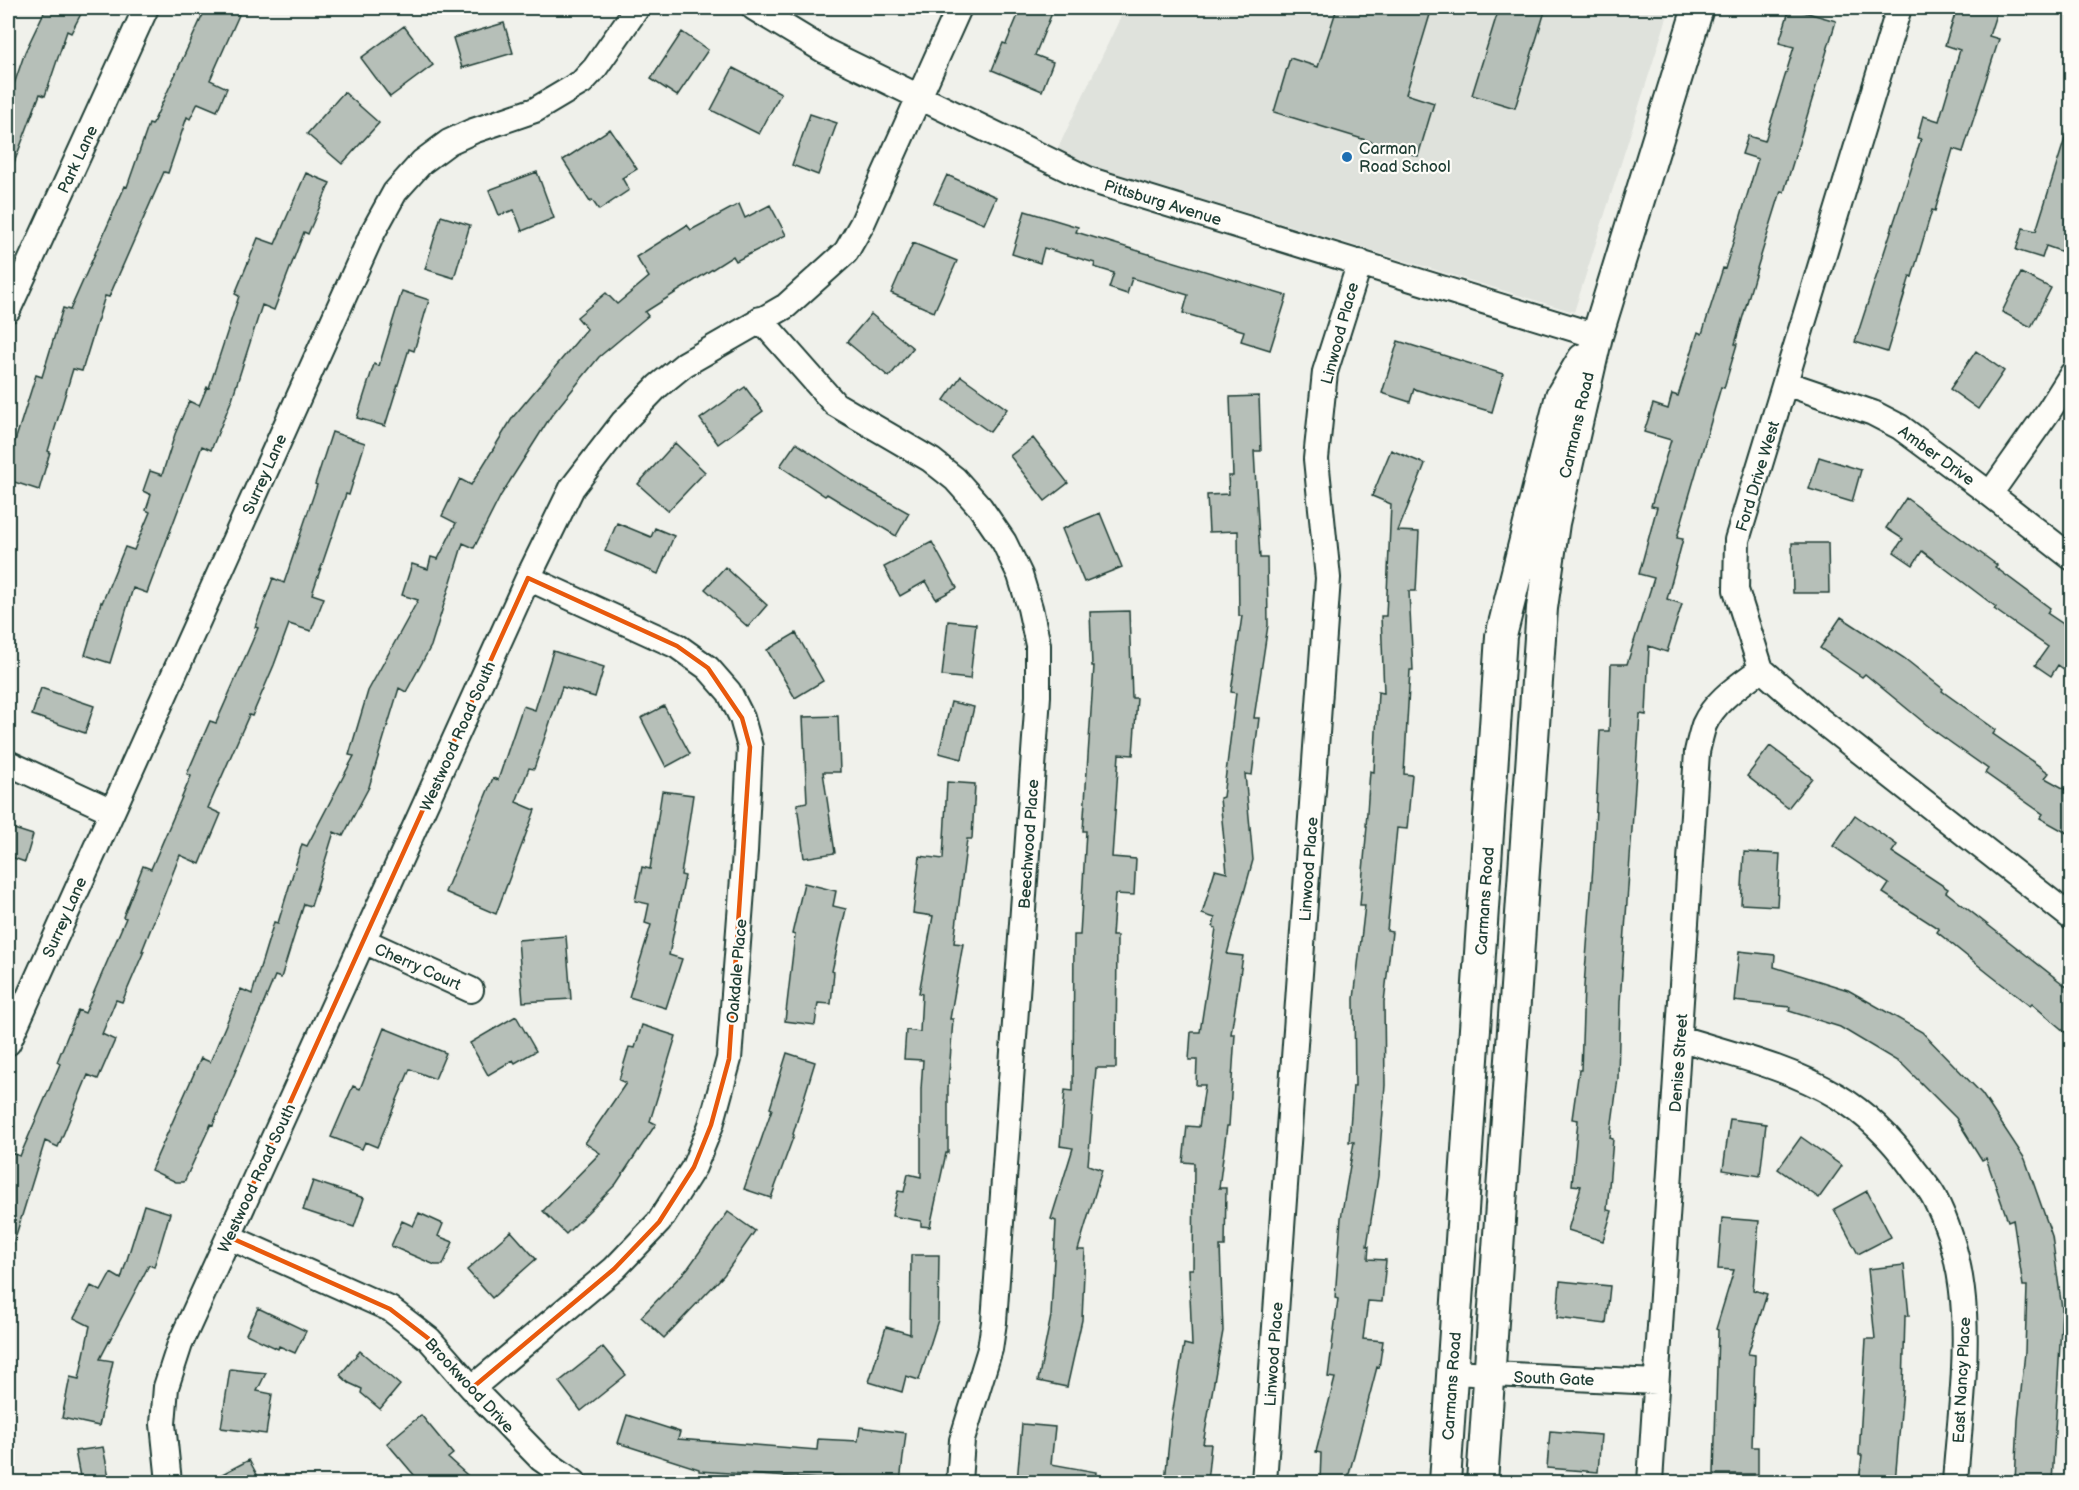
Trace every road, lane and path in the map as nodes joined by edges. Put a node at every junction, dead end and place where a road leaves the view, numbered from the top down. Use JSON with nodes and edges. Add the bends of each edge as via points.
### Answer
{"nodes":[{"id":1,"x":146,"y":8,"type":"edge"},
{"id":2,"x":637,"y":8,"type":"edge"},
{"id":3,"x":754,"y":8,"type":"edge"},
{"id":4,"x":959,"y":8,"type":"edge"},
{"id":5,"x":1698,"y":8,"type":"edge"},
{"id":6,"x":1899,"y":8,"type":"edge"},
{"id":7,"x":918,"y":98,"type":"junction"},
{"id":8,"x":1360,"y":262,"type":"junction"},
{"id":9,"x":8,"y":310,"type":"edge"},
{"id":10,"x":760,"y":319,"type":"junction"},
{"id":11,"x":1597,"y":336,"type":"junction"},
{"id":12,"x":2072,"y":374,"type":"edge"},
{"id":13,"x":1785,"y":383,"type":"junction"},
{"id":14,"x":1990,"y":494,"type":"junction"},
{"id":15,"x":2072,"y":558,"type":"edge"},
{"id":16,"x":528,"y":578,"type":"junction"},
{"id":17,"x":1761,"y":669,"type":"junction"},
{"id":18,"x":8,"y":763,"type":"edge"},
{"id":19,"x":112,"y":811,"type":"junction"},
{"id":20,"x":2072,"y":918,"type":"edge"},
{"id":21,"x":364,"y":941,"type":"junction"},
{"id":22,"x":471,"y":990,"type":"dead end"},
{"id":23,"x":1680,"y":1038,"type":"junction"},
{"id":24,"x":8,"y":1043,"type":"edge"},
{"id":25,"x":229,"y":1237,"type":"junction"},
{"id":26,"x":1452,"y":1372,"type":"junction"},
{"id":27,"x":1490,"y":1375,"type":"junction"},
{"id":28,"x":1656,"y":1382,"type":"junction"},
{"id":29,"x":472,"y":1388,"type":"junction"},
{"id":30,"x":169,"y":1482,"type":"edge"},
{"id":31,"x":574,"y":1482,"type":"edge"},
{"id":32,"x":959,"y":1482,"type":"edge"},
{"id":33,"x":1264,"y":1482,"type":"edge"},
{"id":34,"x":1445,"y":1482,"type":"edge"},
{"id":35,"x":1482,"y":1482,"type":"edge"},
{"id":36,"x":1650,"y":1482,"type":"edge"},
{"id":37,"x":1955,"y":1482,"type":"edge"}],
"edges":[{"from":1,"to":9,"type":"street","name":"Park Lane"},
{"from":2,"to":19,"type":"street","name":"Surrey Lane","via":[[582,82],[535,110],[449,142],[422,162],[395,192],[373,232]]},
{"from":3,"to":7,"type":"street","name":"Pittsburg Avenue","via":[[825,51]]},
{"from":4,"to":7,"type":"street","name":"Westwood Road South"},
{"from":5,"to":11,"type":"street","name":"Carmans Road"},
{"from":6,"to":13,"type":"street","name":"Ford Drive West"},
{"from":7,"to":8,"type":"street","name":"Pittsburg Avenue","via":[[1090,180]]},
{"from":7,"to":10,"type":"street","name":"Westwood Road South","via":[[846,252],[786,306]]},
{"from":8,"to":11,"type":"street","name":"Pittsburg Avenue"},
{"from":8,"to":33,"type":"street","name":"Linwood Place","via":[[1325,372],[1316,459],[1328,578]]},
{"from":10,"to":16,"type":"street","name":"Westwood Road South","via":[[685,364],[623,422],[572,488]]},
{"from":10,"to":32,"type":"street","name":"Beechwood Place","via":[[835,404],[932,460],[980,507],[1020,575],[1038,645],[1038,707],[994,1322],[990,1349],[962,1440]]},
{"from":11,"to":26,"type":"street","name":"Carmans Road","via":[[1561,396],[1501,636]]},
{"from":11,"to":27,"type":"street","name":"Carmans Road","via":[[1554,523],[1542,608]]},
{"from":12,"to":14,"type":"street"},
{"from":13,"to":14,"type":"street","name":"Amber Drive","via":[[1873,413],[1900,428]]},
{"from":13,"to":17,"type":"street","name":"Ford Drive West","via":[[1737,540],[1736,590]]},
{"from":14,"to":15,"type":"street","name":"Amber Drive"},
{"from":16,"to":21,"type":"street","name":"Westwood Road South"},
{"from":16,"to":29,"type":"street","name":"Oakdale Place","via":[[677,646],[708,668],[729,692],[750,747],[745,852],[729,1059],[711,1125],[694,1167],[659,1222],[614,1269]]},
{"from":17,"to":20,"type":"street"},
{"from":17,"to":23,"type":"street","name":"Denise Street","via":[[1712,710],[1697,752]]},
{"from":18,"to":19,"type":"street"},
{"from":19,"to":24,"type":"street","name":"Surrey Lane"},
{"from":21,"to":22,"type":"street","name":"Cherry Court"},
{"from":21,"to":25,"type":"street","name":"Westwood Road South"},
{"from":23,"to":28,"type":"street","name":"Denise Street"},
{"from":23,"to":37,"type":"street","name":"East Nancy Place","via":[[1795,1075],[1837,1095],[1896,1146],[1933,1195],[1961,1272],[1966,1324]]},
{"from":25,"to":29,"type":"street","name":"Brookwood Drive","via":[[390,1309],[429,1339]]},
{"from":25,"to":30,"type":"street","name":"Westwood Road South","via":[[180,1344],[166,1387],[163,1424]]},
{"from":26,"to":27,"type":"street","name":"South Gate"},
{"from":26,"to":34,"type":"street","name":"Carmans Road"},
{"from":27,"to":28,"type":"street","name":"South Gate"},
{"from":27,"to":35,"type":"street","name":"Carmans Road"},
{"from":28,"to":36,"type":"street","name":"Denise Street"},
{"from":29,"to":31,"type":"street","name":"Brookwood Drive","via":[[541,1459]]}]}
